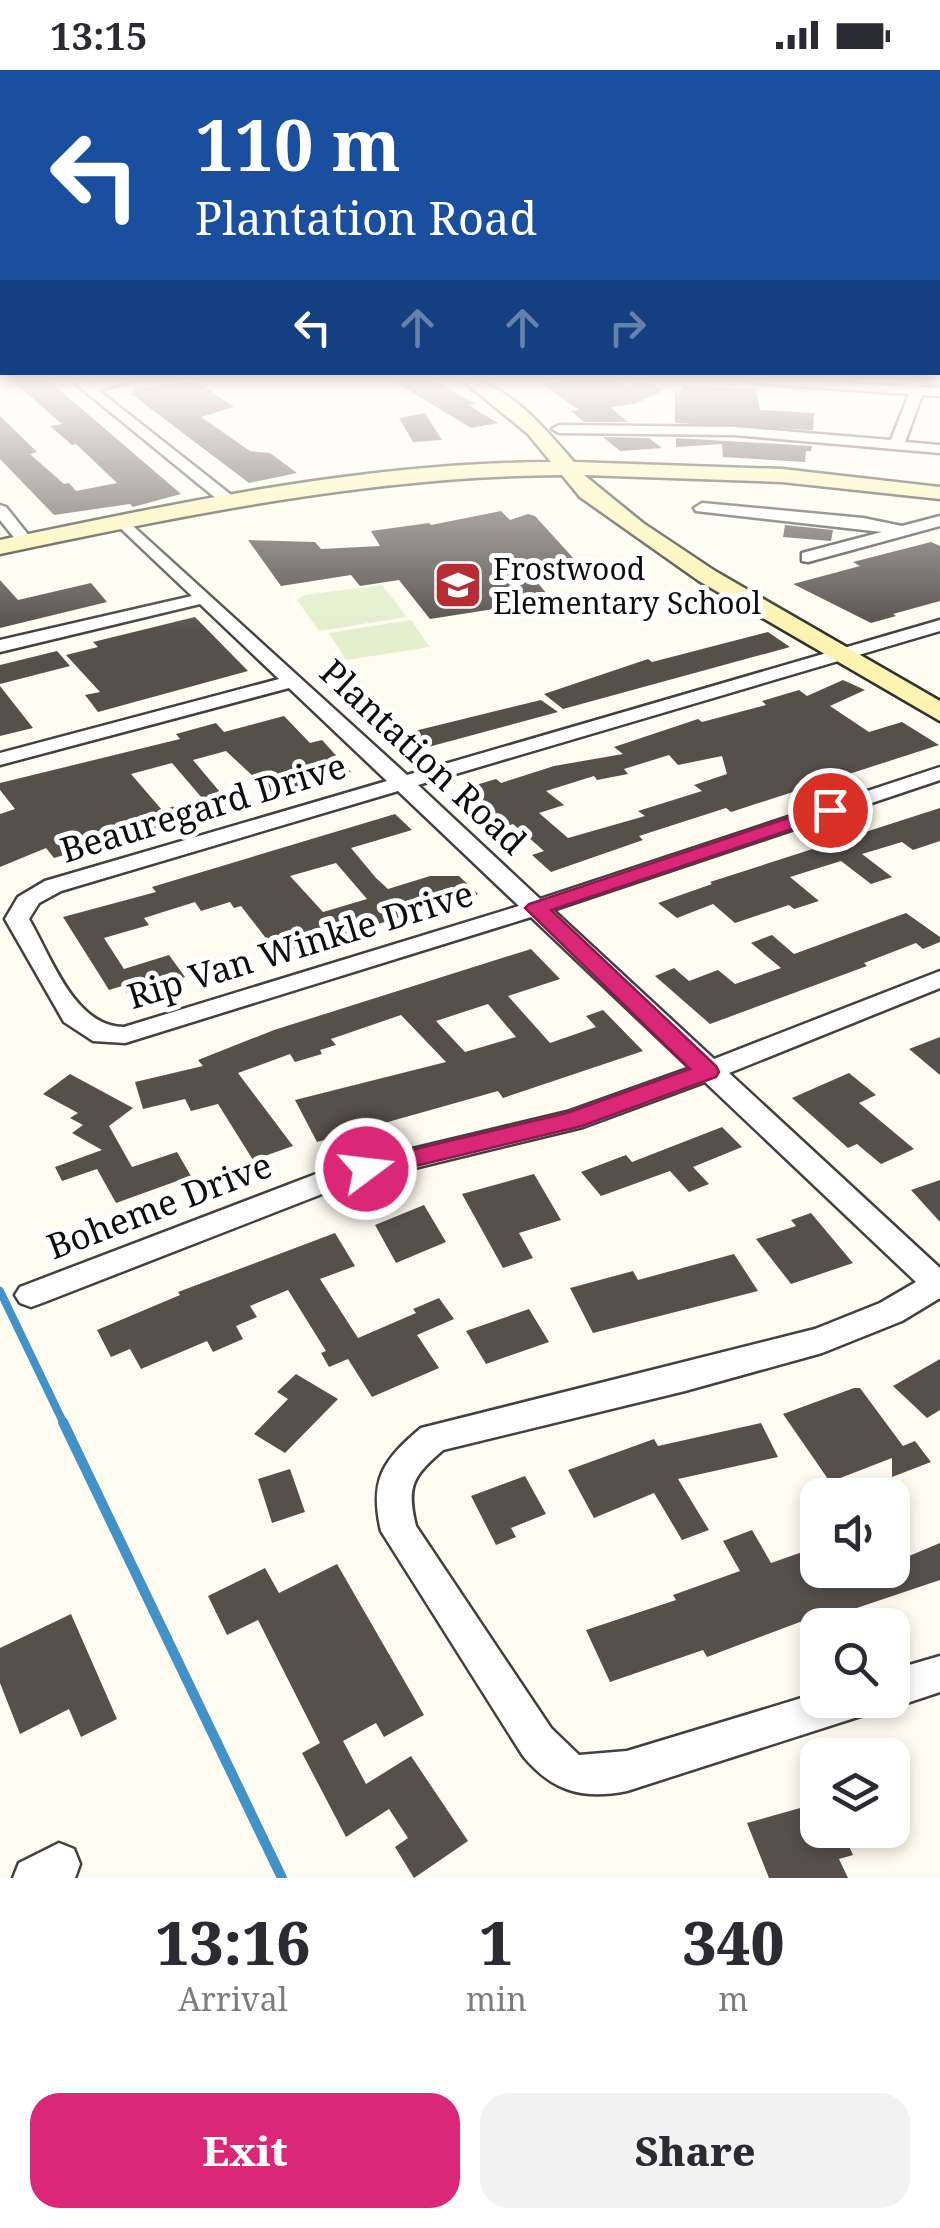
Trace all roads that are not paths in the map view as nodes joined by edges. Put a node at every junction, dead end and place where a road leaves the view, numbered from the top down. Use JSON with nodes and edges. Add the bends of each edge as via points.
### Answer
{"nodes":[{"id":1,"x":181,"y":463,"type":"edge"},
{"id":2,"x":563,"y":463,"type":"edge"},
{"id":3,"x":589,"y":463,"type":"edge"},
{"id":4,"x":567,"y":468,"type":"junction"},
{"id":5,"x":594,"y":469,"type":"junction"},
{"id":6,"x":940,"y":493,"type":"edge"},
{"id":7,"x":229,"y":501,"type":"junction"},
{"id":8,"x":702,"y":508,"type":"dead end"},
{"id":9,"x":0,"y":510,"type":"edge"},
{"id":10,"x":940,"y":521,"type":"edge"},
{"id":11,"x":123,"y":522,"type":"junction"},
{"id":12,"x":901,"y":531,"type":"junction"},
{"id":13,"x":26,"y":542,"type":"junction"},
{"id":14,"x":0,"y":547,"type":"edge"},
{"id":15,"x":808,"y":557,"type":"dead end"},
{"id":16,"x":204,"y":598,"type":"junction"},
{"id":17,"x":940,"y":625,"type":"edge"},
{"id":18,"x":0,"y":646,"type":"edge"},
{"id":19,"x":869,"y":646,"type":"junction"},
{"id":20,"x":841,"y":655,"type":"junction"},
{"id":21,"x":294,"y":681,"type":"junction"},
{"id":22,"x":940,"y":687,"type":"edge"},
{"id":23,"x":940,"y":713,"type":"edge"},
{"id":24,"x":0,"y":759,"type":"edge"},
{"id":25,"x":940,"y":773,"type":"edge"},
{"id":26,"x":400,"y":782,"type":"junction"},
{"id":27,"x":536,"y":908,"type":"junction"},
{"id":28,"x":47,"y":972,"type":"joint"},
{"id":29,"x":940,"y":979,"type":"edge"},
{"id":30,"x":707,"y":1072,"type":"junction"},
{"id":31,"x":939,"y":1284,"type":"edge"},
{"id":32,"x":31,"y":1295,"type":"dead end"},
{"id":33,"x":940,"y":1674,"type":"edge"},
{"id":34,"x":910,"y":1683,"type":"edge"},
{"id":35,"x":800,"y":1718,"type":"edge"}],
"edges":[{"from":1,"to":7,"type":"street"},
{"from":2,"to":4,"type":"main road"},
{"from":3,"to":5,"type":"main road"},
{"from":4,"to":5,"type":"main road"},
{"from":4,"to":7,"type":"main road","via":[[379,479]]},
{"from":4,"to":20,"type":"main road","via":[[648,537]]},
{"from":5,"to":6,"type":"main road","via":[[800,476]]},
{"from":5,"to":19,"type":"main road","via":[[674,532]]},
{"from":7,"to":11,"type":"main road"},
{"from":8,"to":12,"type":"street"},
{"from":9,"to":13,"type":"street"},
{"from":10,"to":12,"type":"street"},
{"from":11,"to":13,"type":"main road"},
{"from":11,"to":16,"type":"street","name":"Plantation Road"},
{"from":12,"to":15,"type":"street"},
{"from":13,"to":14,"type":"main road"},
{"from":16,"to":18,"type":"street"},
{"from":16,"to":21,"type":"street","name":"Plantation Road"},
{"from":17,"to":19,"type":"street","name":"Beauregard Drive"},
{"from":19,"to":20,"type":"street","name":"Beauregard Drive"},
{"from":19,"to":22,"type":"main road"},
{"from":20,"to":23,"type":"main road"},
{"from":20,"to":26,"type":"street","name":"Beauregard Drive"},
{"from":21,"to":24,"type":"street"},
{"from":21,"to":26,"type":"street","name":"Plantation Road"},
{"from":25,"to":27,"type":"street","name":"Rip Van Winkle Drive"},
{"from":26,"to":27,"type":"street","name":"Plantation Road"},
{"from":26,"to":28,"type":"street","name":"Beauregard Drive","via":[[32,894],[17,919]]},
{"from":27,"to":28,"type":"street","name":"Rip Van Winkle Drive","via":[[125,1035],[84,1027]]},
{"from":27,"to":30,"type":"street","name":"Plantation Road"},
{"from":29,"to":30,"type":"street","name":"Boheme Drive"},
{"from":30,"to":31,"type":"street","name":"Plantation Road"},
{"from":30,"to":32,"type":"street","name":"Boheme Drive","via":[[573,1120],[339,1176]]},
{"from":31,"to":35,"type":"street","via":[[822,1340],[432,1438],[400,1465],[391,1502],[399,1531],[537,1742],[573,1776],[627,1772]]},
{"from":33,"to":34,"type":"street"}]}
